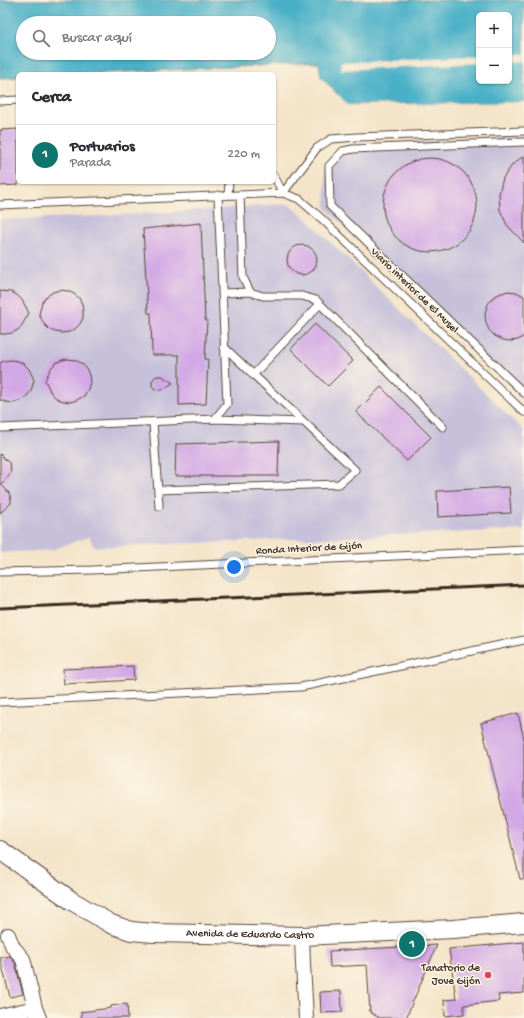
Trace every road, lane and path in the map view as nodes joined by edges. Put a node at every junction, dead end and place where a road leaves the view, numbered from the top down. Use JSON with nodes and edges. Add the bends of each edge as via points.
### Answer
{"nodes":[{"id":1,"x":16,"y":100,"type":"edge"},
{"id":2,"x":0,"y":101,"type":"edge"},
{"id":3,"x":524,"y":131,"type":"edge"},
{"id":4,"x":524,"y":142,"type":"edge"},
{"id":5,"x":276,"y":180,"type":"edge"},
{"id":6,"x":228,"y":184,"type":"edge"},
{"id":7,"x":283,"y":193,"type":"junction"},
{"id":8,"x":218,"y":195,"type":"junction"},
{"id":9,"x":228,"y":195,"type":"junction"},
{"id":10,"x":240,"y":195,"type":"junction"},
{"id":11,"x":0,"y":206,"type":"edge"},
{"id":12,"x":250,"y":292,"type":"junction"},
{"id":13,"x":222,"y":293,"type":"junction"},
{"id":14,"x":320,"y":304,"type":"junction"},
{"id":15,"x":224,"y":347,"type":"junction"},
{"id":16,"x":253,"y":375,"type":"junction"},
{"id":17,"x":524,"y":393,"type":"edge"},
{"id":18,"x":524,"y":412,"type":"edge"},
{"id":19,"x":215,"y":419,"type":"junction"},
{"id":20,"x":153,"y":422,"type":"junction"},
{"id":21,"x":304,"y":422,"type":"junction"},
{"id":22,"x":443,"y":427,"type":"dead end"},
{"id":23,"x":0,"y":428,"type":"edge"},
{"id":24,"x":158,"y":490,"type":"junction"},
{"id":25,"x":159,"y":506,"type":"dead end"},
{"id":26,"x":524,"y":550,"type":"edge"},
{"id":27,"x":0,"y":572,"type":"edge"},
{"id":28,"x":524,"y":640,"type":"edge"},
{"id":29,"x":0,"y":702,"type":"edge"},
{"id":30,"x":0,"y":850,"type":"edge"},
{"id":31,"x":524,"y":923,"type":"edge"},
{"id":32,"x":8,"y":935,"type":"dead end"},
{"id":33,"x":302,"y":936,"type":"junction"},
{"id":34,"x":37,"y":1013,"type":"edge"},
{"id":35,"x":0,"y":1016,"type":"edge"},
{"id":36,"x":306,"y":1018,"type":"edge"}],
"edges":[{"from":1,"to":2,"type":"lane"},
{"from":3,"to":7,"type":"lane","via":[[331,139],[318,148]]},
{"from":4,"to":17,"type":"lane","via":[[352,149],[343,151],[329,166],[330,206]]},
{"from":5,"to":7,"type":"lane"},
{"from":6,"to":9,"type":"lane"},
{"from":7,"to":10,"type":"lane"},
{"from":7,"to":18,"type":"lane","name":"Viario interior de El Musel","via":[[299,199],[322,219]]},
{"from":8,"to":9,"type":"lane"},
{"from":8,"to":11,"type":"lane"},
{"from":8,"to":13,"type":"lane"},
{"from":9,"to":10,"type":"lane"},
{"from":10,"to":12,"type":"lane","via":[[243,277]]},
{"from":12,"to":13,"type":"lane"},
{"from":12,"to":14,"type":"lane","via":[[263,296],[302,296],[316,300]]},
{"from":13,"to":15,"type":"lane"},
{"from":14,"to":16,"type":"lane"},
{"from":14,"to":22,"type":"lane"},
{"from":15,"to":16,"type":"lane"},
{"from":15,"to":19,"type":"lane","via":[[227,404]]},
{"from":16,"to":21,"type":"lane"},
{"from":19,"to":20,"type":"lane"},
{"from":19,"to":21,"type":"lane"},
{"from":20,"to":23,"type":"lane"},
{"from":20,"to":24,"type":"lane"},
{"from":21,"to":24,"type":"lane","via":[[355,470],[339,484]]},
{"from":24,"to":25,"type":"lane"},
{"from":26,"to":27,"type":"lane","name":"Ronda Interior de Gijón"},
{"from":28,"to":29,"type":"lane","via":[[301,687]]},
{"from":30,"to":33,"type":"street","name":"Avenida de Eduardo Castro","via":[[91,913],[131,931]]},
{"from":31,"to":33,"type":"street","name":"Avenida de Eduardo Castro"},
{"from":32,"to":34,"type":"street","via":[[23,959]]},
{"from":33,"to":36,"type":"street"},
{"from":34,"to":35,"type":"street"}]}
